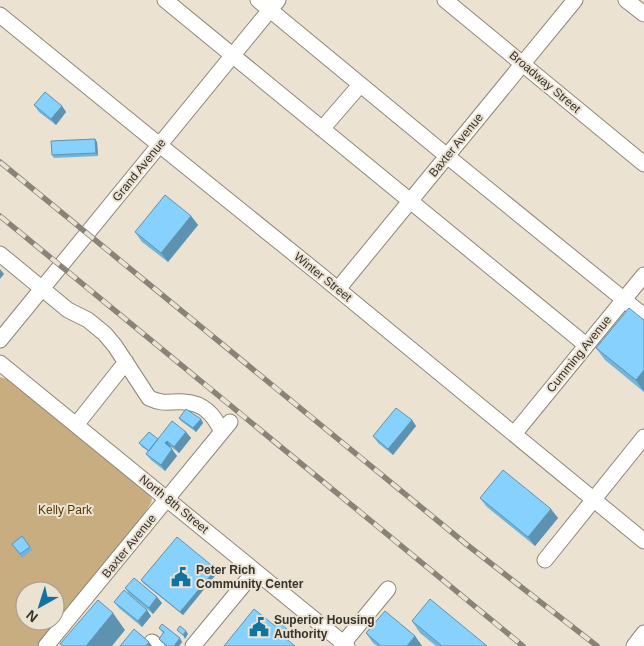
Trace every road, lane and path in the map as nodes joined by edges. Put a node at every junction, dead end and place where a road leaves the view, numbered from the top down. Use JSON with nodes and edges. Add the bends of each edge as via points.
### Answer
{"nodes":[{"id":1,"x":165,"y":0,"type":"edge"},
{"id":2,"x":258,"y":0,"type":"edge"},
{"id":3,"x":445,"y":0,"type":"edge"},
{"id":4,"x":575,"y":0,"type":"edge"},
{"id":5,"x":626,"y":0,"type":"edge"},
{"id":6,"x":274,"y":5,"type":"edge"},
{"id":7,"x":644,"y":14,"type":"edge"},
{"id":8,"x":0,"y":15,"type":"edge"},
{"id":9,"x":233,"y":56,"type":"junction"},
{"id":10,"x":523,"y":63,"type":"junction"},
{"id":11,"x":360,"y":84,"type":"junction"},
{"id":12,"x":322,"y":129,"type":"junction"},
{"id":13,"x":160,"y":145,"type":"junction"},
{"id":14,"x":447,"y":156,"type":"junction"},
{"id":15,"x":644,"y":164,"type":"edge"},
{"id":16,"x":410,"y":201,"type":"junction"},
{"id":17,"x":0,"y":254,"type":"edge"},
{"id":18,"x":644,"y":275,"type":"edge"},
{"id":19,"x":42,"y":288,"type":"junction"},
{"id":20,"x":338,"y":290,"type":"junction"},
{"id":21,"x":623,"y":299,"type":"junction"},
{"id":22,"x":644,"y":316,"type":"edge"},
{"id":23,"x":0,"y":340,"type":"edge"},
{"id":24,"x":586,"y":345,"type":"junction"},
{"id":25,"x":126,"y":362,"type":"junction"},
{"id":26,"x":0,"y":363,"type":"edge"},
{"id":27,"x":76,"y":425,"type":"junction"},
{"id":28,"x":514,"y":434,"type":"junction"},
{"id":29,"x":644,"y":437,"type":"edge"},
{"id":30,"x":167,"y":499,"type":"junction"},
{"id":31,"x":594,"y":500,"type":"junction"},
{"id":32,"x":644,"y":541,"type":"edge"},
{"id":33,"x":545,"y":560,"type":"dead end"},
{"id":34,"x":255,"y":571,"type":"junction"},
{"id":35,"x":388,"y":589,"type":"dead end"},
{"id":36,"x":644,"y":634,"type":"edge"},
{"id":37,"x":344,"y":645,"type":"edge"},
{"id":38,"x":46,"y":646,"type":"edge"},
{"id":39,"x":193,"y":646,"type":"edge"},
{"id":40,"x":634,"y":646,"type":"edge"}],
"edges":[{"from":1,"to":9,"type":"street"},
{"from":2,"to":6,"type":"street"},
{"from":3,"to":10,"type":"street","name":"Broadway Street"},
{"from":4,"to":10,"type":"street","name":"Baxter Avenue"},
{"from":5,"to":7,"type":"street"},
{"from":6,"to":9,"type":"street","name":"Grand Avenue"},
{"from":6,"to":11,"type":"street"},
{"from":8,"to":13,"type":"street","name":"Winter Street"},
{"from":9,"to":12,"type":"street"},
{"from":9,"to":13,"type":"street","name":"Grand Avenue"},
{"from":10,"to":14,"type":"street","name":"Baxter Avenue"},
{"from":10,"to":15,"type":"street","name":"Broadway Street"},
{"from":11,"to":12,"type":"street"},
{"from":11,"to":14,"type":"street"},
{"from":12,"to":16,"type":"street"},
{"from":13,"to":19,"type":"street","name":"Grand Avenue"},
{"from":13,"to":20,"type":"street","name":"Winter Street"},
{"from":14,"to":16,"type":"street","name":"Baxter Avenue"},
{"from":14,"to":21,"type":"street"},
{"from":16,"to":20,"type":"street","name":"Baxter Avenue"},
{"from":16,"to":24,"type":"street"},
{"from":17,"to":19,"type":"street"},
{"from":18,"to":21,"type":"street","name":"Cumming Avenue"},
{"from":19,"to":23,"type":"street","name":"Grand Avenue"},
{"from":19,"to":25,"type":"street","via":[[68,310],[97,326]]},
{"from":20,"to":28,"type":"street","name":"Winter Street"},
{"from":21,"to":22,"type":"street"},
{"from":21,"to":24,"type":"street","name":"Cumming Avenue"},
{"from":24,"to":28,"type":"street","name":"Cumming Avenue"},
{"from":25,"to":27,"type":"street"},
{"from":25,"to":30,"type":"street","name":"Baxter Avenue","via":[[149,398],[164,403],[196,404],[226,427]]},
{"from":26,"to":27,"type":"street","name":"North 8th Street"},
{"from":27,"to":30,"type":"street","name":"North 8th Street"},
{"from":28,"to":31,"type":"street","name":"Winter Street"},
{"from":29,"to":31,"type":"street"},
{"from":30,"to":34,"type":"street","name":"North 8th Street"},
{"from":30,"to":38,"type":"street","name":"Baxter Avenue"},
{"from":31,"to":32,"type":"street","name":"Winter Street"},
{"from":31,"to":33,"type":"street"},
{"from":34,"to":37,"type":"street","name":"North 8th Street"},
{"from":34,"to":39,"type":"street"},
{"from":35,"to":37,"type":"street"},
{"from":36,"to":40,"type":"street"}]}
